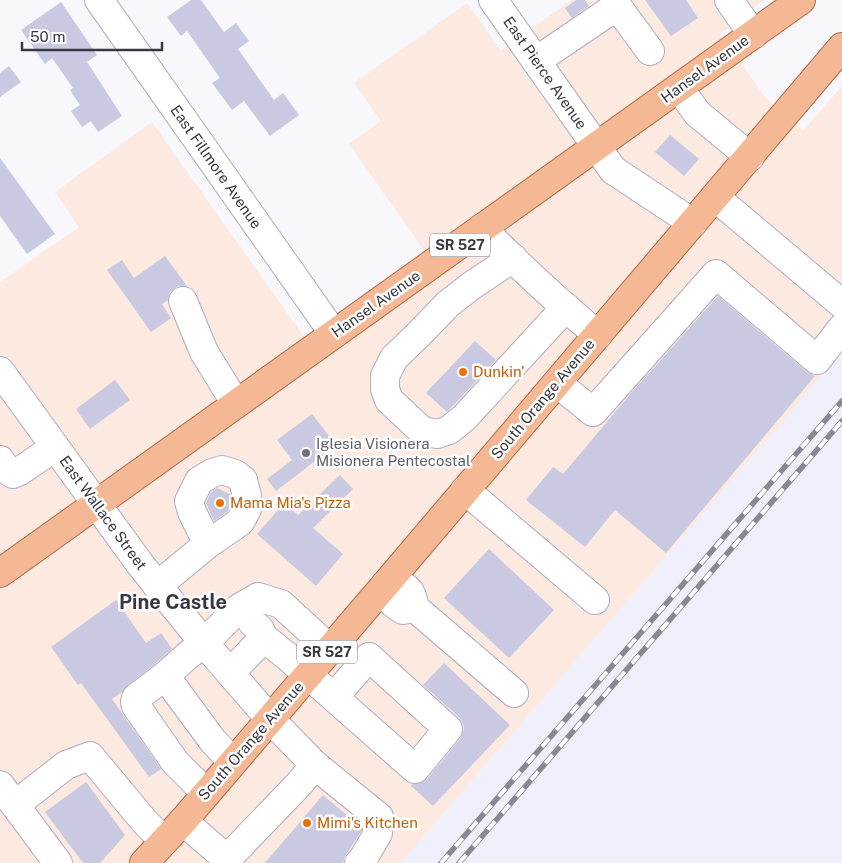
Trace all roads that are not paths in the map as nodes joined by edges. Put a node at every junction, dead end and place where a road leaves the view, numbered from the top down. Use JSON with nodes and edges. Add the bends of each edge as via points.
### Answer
{"nodes":[{"id":1,"x":99,"y":0,"type":"edge"},
{"id":2,"x":493,"y":0,"type":"edge"},
{"id":3,"x":729,"y":0,"type":"edge"},
{"id":4,"x":801,"y":0,"type":"edge"},
{"id":5,"x":752,"y":35,"type":"junction"},
{"id":6,"x":842,"y":47,"type":"edge"},
{"id":7,"x":650,"y":51,"type":"dead end"},
{"id":8,"x":536,"y":61,"type":"junction"},
{"id":9,"x":678,"y":88,"type":"junction"},
{"id":10,"x":597,"y":147,"type":"junction"},
{"id":11,"x":750,"y":157,"type":"junction"},
{"id":12,"x":715,"y":197,"type":"junction"},
{"id":13,"x":693,"y":224,"type":"junction"},
{"id":14,"x":482,"y":228,"type":"junction"},
{"id":15,"x":513,"y":258,"type":"junction"},
{"id":16,"x":183,"y":301,"type":"dead end"},
{"id":17,"x":842,"y":304,"type":"edge"},
{"id":18,"x":566,"y":307,"type":"junction"},
{"id":19,"x":842,"y":328,"type":"edge"},
{"id":20,"x":334,"y":334,"type":"junction"},
{"id":21,"x":598,"y":335,"type":"junction"},
{"id":22,"x":0,"y":371,"type":"edge"},
{"id":23,"x":556,"y":383,"type":"junction"},
{"id":24,"x":236,"y":404,"type":"junction"},
{"id":25,"x":55,"y":447,"type":"junction"},
{"id":26,"x":0,"y":460,"type":"edge"},
{"id":27,"x":465,"y":490,"type":"junction"},
{"id":28,"x":96,"y":505,"type":"junction"},
{"id":29,"x":208,"y":544,"type":"dead end"},
{"id":30,"x":0,"y":573,"type":"edge"},
{"id":31,"x":385,"y":585,"type":"junction"},
{"id":32,"x":157,"y":586,"type":"junction"},
{"id":33,"x":595,"y":600,"type":"dead end"},
{"id":34,"x":239,"y":608,"type":"junction"},
{"id":35,"x":263,"y":637,"type":"junction"},
{"id":36,"x":204,"y":643,"type":"junction"},
{"id":37,"x":330,"y":649,"type":"junction"},
{"id":38,"x":230,"y":673,"type":"junction"},
{"id":39,"x":308,"y":675,"type":"junction"},
{"id":40,"x":165,"y":676,"type":"junction"},
{"id":41,"x":514,"y":693,"type":"dead end"},
{"id":42,"x":334,"y":697,"type":"dead end"},
{"id":43,"x":270,"y":719,"type":"junction"},
{"id":44,"x":233,"y":762,"type":"junction"},
{"id":45,"x":316,"y":765,"type":"junction"},
{"id":46,"x":206,"y":793,"type":"junction"},
{"id":47,"x":7,"y":795,"type":"edge"},
{"id":48,"x":182,"y":821,"type":"junction"},
{"id":49,"x":164,"y":841,"type":"junction"},
{"id":50,"x":58,"y":863,"type":"edge"},
{"id":51,"x":144,"y":863,"type":"edge"},
{"id":52,"x":359,"y":863,"type":"edge"}],
"edges":[{"from":1,"to":20,"type":"street","name":"East Fillmore Avenue"},
{"from":2,"to":8,"type":"street","name":"East Pierce Avenue"},
{"from":3,"to":5,"type":"street"},
{"from":4,"to":5,"type":"main road","name":"Hansel Avenue","number":"SR 527"},
{"from":5,"to":9,"type":"main road","name":"Hansel Avenue","number":"SR 527"},
{"from":6,"to":11,"type":"main road","name":"South Orange Avenue","number":"SR 527"},
{"from":7,"to":8,"type":"street","via":[[617,6]]},
{"from":8,"to":10,"type":"street","name":"East Pierce Avenue"},
{"from":9,"to":10,"type":"main road","name":"Hansel Avenue","number":"SR 527"},
{"from":9,"to":11,"type":"street","via":[[697,113]]},
{"from":10,"to":13,"type":"street","name":"East Pierce Avenue","via":[[613,170]]},
{"from":10,"to":14,"type":"main road","name":"Hansel Avenue","number":"SR 527"},
{"from":11,"to":12,"type":"main road","name":"South Orange Avenue","number":"SR 527"},
{"from":12,"to":13,"type":"main road","name":"South Orange Avenue","number":"SR 527"},
{"from":12,"to":17,"type":"street"},
{"from":13,"to":21,"type":"main road","name":"South Orange Avenue","number":"SR 527"},
{"from":14,"to":15,"type":"street"},
{"from":14,"to":20,"type":"main road","name":"Hansel Avenue","number":"SR 527"},
{"from":15,"to":18,"type":"street"},
{"from":15,"to":18,"type":"street","via":[[448,304],[394,358],[385,376],[385,389],[389,400],[408,418],[427,432],[437,434],[449,430],[464,418]]},
{"from":16,"to":24,"type":"street","via":[[204,352]]},
{"from":18,"to":21,"type":"street"},
{"from":19,"to":23,"type":"street","via":[[817,360],[716,274],[593,412]]},
{"from":20,"to":24,"type":"main road","name":"Hansel Avenue","number":"SR 527"},
{"from":21,"to":23,"type":"main road","name":"South Orange Avenue","number":"SR 527"},
{"from":22,"to":25,"type":"street","name":"East Wallace Street"},
{"from":23,"to":27,"type":"main road","name":"South Orange Avenue","number":"SR 527"},
{"from":24,"to":28,"type":"main road","name":"Hansel Avenue","number":"SR 527"},
{"from":25,"to":26,"type":"street","via":[[13,474]]},
{"from":25,"to":28,"type":"street","name":"East Wallace Street"},
{"from":27,"to":31,"type":"main road","name":"South Orange Avenue","number":"SR 527"},
{"from":27,"to":33,"type":"street"},
{"from":28,"to":30,"type":"main road","name":"Hansel Avenue","number":"SR 527"},
{"from":28,"to":32,"type":"street","name":"East Wallace Street"},
{"from":29,"to":32,"type":"street"},
{"from":31,"to":37,"type":"main road","name":"South Orange Avenue","number":"SR 527"},
{"from":31,"to":41,"type":"street","via":[[387,598],[394,604],[403,610],[415,608]]},
{"from":32,"to":36,"type":"street","name":"East Wallace Street"},
{"from":34,"to":35,"type":"street"},
{"from":34,"to":36,"type":"street"},
{"from":34,"to":37,"type":"street","via":[[258,597],[281,604]]},
{"from":35,"to":38,"type":"street"},
{"from":35,"to":39,"type":"street"},
{"from":36,"to":38,"type":"street","name":"East Wallace Street"},
{"from":36,"to":40,"type":"street"},
{"from":37,"to":39,"type":"main road","name":"South Orange Avenue","number":"SR 527"},
{"from":38,"to":43,"type":"street","name":"East Wallace Street"},
{"from":39,"to":42,"type":"street"},
{"from":39,"to":43,"type":"main road","name":"South Orange Avenue","number":"SR 527"},
{"from":40,"to":44,"type":"street","via":[[213,741]]},
{"from":40,"to":46,"type":"street","via":[[136,698],[136,706],[175,762]]},
{"from":43,"to":44,"type":"main road","name":"South Orange Avenue","number":"SR 527"},
{"from":43,"to":45,"type":"street","name":"East Wallace Street"},
{"from":44,"to":46,"type":"main road","name":"South Orange Avenue","number":"SR 527"},
{"from":45,"to":48,"type":"street","via":[[227,859]]},
{"from":45,"to":52,"type":"street","name":"East Wallace Street","via":[[376,815],[378,833]]},
{"from":46,"to":48,"type":"main road","name":"South Orange Avenue","number":"SR 527"},
{"from":47,"to":49,"type":"street","via":[[90,756]]},
{"from":47,"to":50,"type":"street"},
{"from":48,"to":49,"type":"main road","name":"South Orange Avenue","number":"SR 527"},
{"from":49,"to":51,"type":"main road","name":"South Orange Avenue","number":"SR 527"}]}
